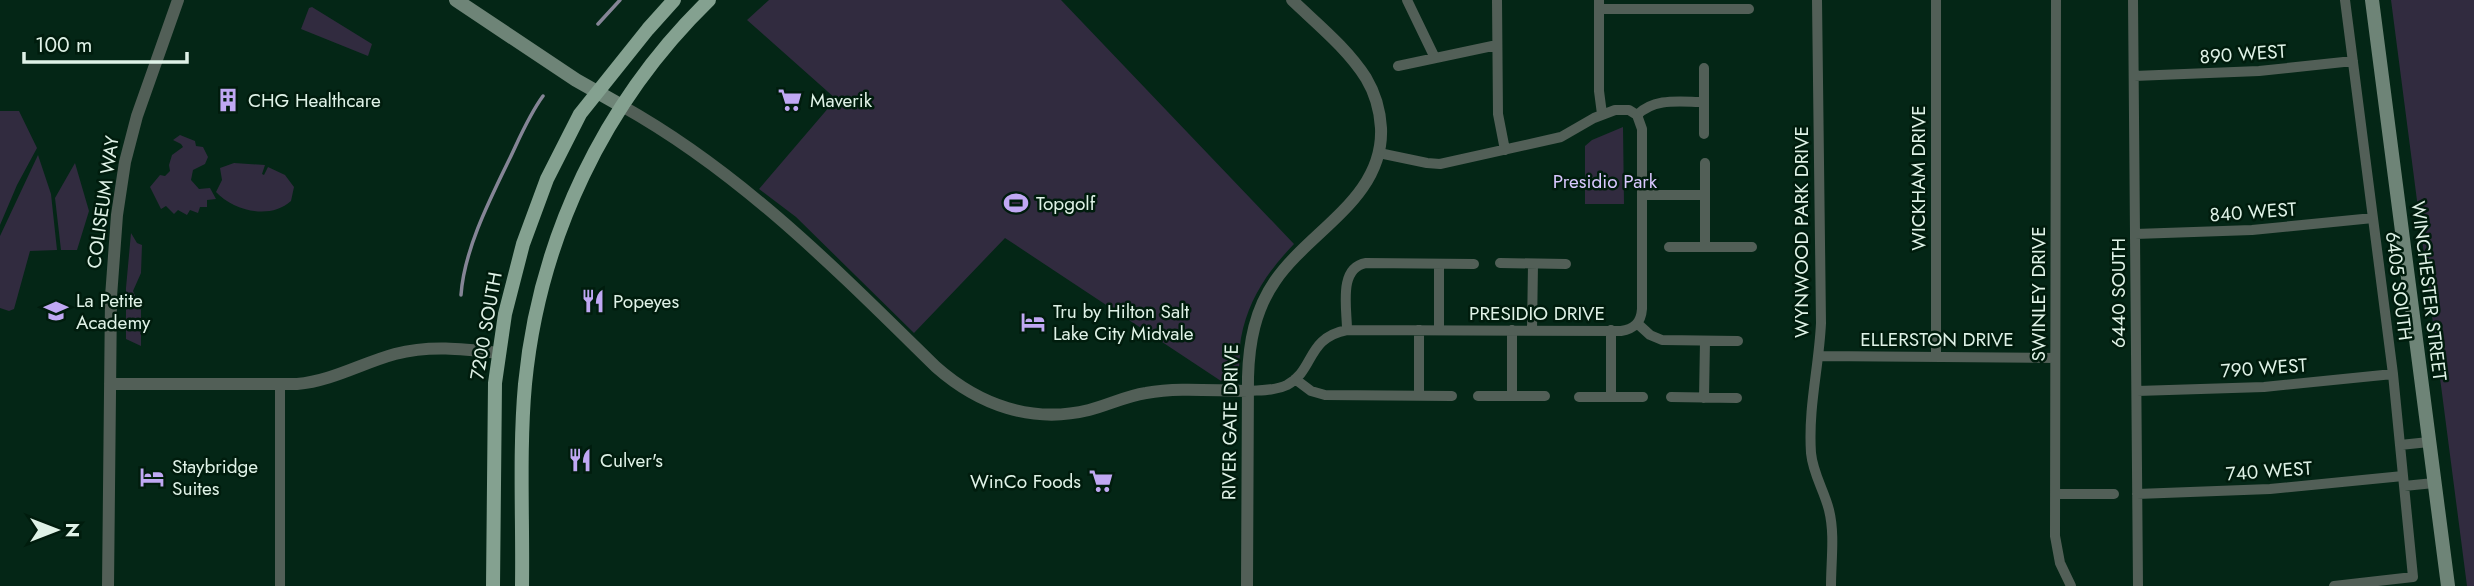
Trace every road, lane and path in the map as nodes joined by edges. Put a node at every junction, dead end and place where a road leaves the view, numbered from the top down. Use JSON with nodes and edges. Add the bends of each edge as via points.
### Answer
{"nodes":[{"id":1,"x":178,"y":0,"type":"edge"},
{"id":2,"x":456,"y":0,"type":"edge"},
{"id":3,"x":674,"y":0,"type":"edge"},
{"id":4,"x":709,"y":0,"type":"edge"},
{"id":5,"x":1292,"y":0,"type":"edge"},
{"id":6,"x":1407,"y":0,"type":"edge"},
{"id":7,"x":1497,"y":0,"type":"edge"},
{"id":8,"x":1817,"y":0,"type":"edge"},
{"id":9,"x":1936,"y":0,"type":"edge"},
{"id":10,"x":2056,"y":0,"type":"edge"},
{"id":11,"x":2133,"y":0,"type":"edge"},
{"id":12,"x":2344,"y":0,"type":"edge"},
{"id":13,"x":2372,"y":0,"type":"edge"},
{"id":14,"x":1599,"y":5,"type":"edge"},
{"id":15,"x":1704,"y":5,"type":"edge"},
{"id":16,"x":1749,"y":9,"type":"dead end"},
{"id":17,"x":1497,"y":45,"type":"junction"},
{"id":18,"x":1435,"y":58,"type":"junction"},
{"id":19,"x":2353,"y":61,"type":"junction"},
{"id":20,"x":1398,"y":66,"type":"dead end"},
{"id":21,"x":1704,"y":68,"type":"dead end"},
{"id":22,"x":2134,"y":76,"type":"junction"},
{"id":23,"x":597,"y":92,"type":"junction"},
{"id":24,"x":1704,"y":102,"type":"junction"},
{"id":25,"x":622,"y":106,"type":"junction"},
{"id":26,"x":1602,"y":114,"type":"junction"},
{"id":27,"x":1637,"y":115,"type":"junction"},
{"id":28,"x":1704,"y":134,"type":"dead end"},
{"id":29,"x":1505,"y":150,"type":"junction"},
{"id":30,"x":1379,"y":153,"type":"junction"},
{"id":31,"x":1705,"y":163,"type":"dead end"},
{"id":32,"x":1642,"y":195,"type":"junction"},
{"id":33,"x":1705,"y":195,"type":"junction"},
{"id":34,"x":2373,"y":218,"type":"junction"},
{"id":35,"x":2136,"y":234,"type":"junction"},
{"id":36,"x":1669,"y":247,"type":"dead end"},
{"id":37,"x":1705,"y":247,"type":"junction"},
{"id":38,"x":1752,"y":247,"type":"dead end"},
{"id":39,"x":1500,"y":263,"type":"dead end"},
{"id":40,"x":1439,"y":264,"type":"junction"},
{"id":41,"x":1474,"y":264,"type":"dead end"},
{"id":42,"x":1533,"y":264,"type":"junction"},
{"id":43,"x":1566,"y":264,"type":"dead end"},
{"id":44,"x":1638,"y":324,"type":"junction"},
{"id":45,"x":1347,"y":330,"type":"junction"},
{"id":46,"x":1419,"y":330,"type":"junction"},
{"id":47,"x":1439,"y":330,"type":"junction"},
{"id":48,"x":1512,"y":330,"type":"junction"},
{"id":49,"x":1532,"y":330,"type":"junction"},
{"id":50,"x":1611,"y":330,"type":"junction"},
{"id":51,"x":1705,"y":341,"type":"junction"},
{"id":52,"x":1738,"y":341,"type":"dead end"},
{"id":53,"x":498,"y":353,"type":"junction"},
{"id":54,"x":1818,"y":356,"type":"junction"},
{"id":55,"x":1936,"y":357,"type":"junction"},
{"id":56,"x":2056,"y":358,"type":"junction"},
{"id":57,"x":2393,"y":374,"type":"junction"},
{"id":58,"x":1295,"y":379,"type":"junction"},
{"id":59,"x":110,"y":384,"type":"junction"},
{"id":60,"x":281,"y":384,"type":"junction"},
{"id":61,"x":1248,"y":391,"type":"junction"},
{"id":62,"x":2137,"y":391,"type":"junction"},
{"id":63,"x":1419,"y":396,"type":"junction"},
{"id":64,"x":1452,"y":396,"type":"dead end"},
{"id":65,"x":1478,"y":396,"type":"dead end"},
{"id":66,"x":1512,"y":396,"type":"junction"},
{"id":67,"x":1545,"y":396,"type":"dead end"},
{"id":68,"x":1579,"y":397,"type":"dead end"},
{"id":69,"x":1611,"y":397,"type":"junction"},
{"id":70,"x":1643,"y":397,"type":"dead end"},
{"id":71,"x":1671,"y":397,"type":"dead end"},
{"id":72,"x":1704,"y":398,"type":"junction"},
{"id":73,"x":1737,"y":398,"type":"dead end"},
{"id":74,"x":2429,"y":442,"type":"junction"},
{"id":75,"x":2400,"y":445,"type":"junction"},
{"id":76,"x":2404,"y":481,"type":"junction"},
{"id":77,"x":2434,"y":483,"type":"junction"},
{"id":78,"x":2056,"y":494,"type":"junction"},
{"id":79,"x":2114,"y":494,"type":"dead end"},
{"id":80,"x":2137,"y":494,"type":"junction"},
{"id":81,"x":108,"y":586,"type":"edge"},
{"id":82,"x":280,"y":586,"type":"edge"},
{"id":83,"x":493,"y":586,"type":"edge"},
{"id":84,"x":522,"y":586,"type":"edge"},
{"id":85,"x":1247,"y":586,"type":"edge"},
{"id":86,"x":1831,"y":586,"type":"edge"},
{"id":87,"x":2071,"y":586,"type":"edge"},
{"id":88,"x":2138,"y":586,"type":"edge"},
{"id":89,"x":2334,"y":586,"type":"edge"},
{"id":90,"x":2448,"y":586,"type":"edge"}],
"edges":[{"from":1,"to":59,"type":"street","name":"COLISEUM WAY","via":[[136,117],[120,189],[113,252]]},
{"from":2,"to":23,"type":"main road"},
{"from":3,"to":23,"type":"main road","name":"7200 SOUTH"},
{"from":4,"to":25,"type":"main road","via":[[666,46]]},
{"from":5,"to":30,"type":"street","name":"RIVER GATE DRIVE","via":[[1370,84],[1380,118]]},
{"from":6,"to":18,"type":"street"},
{"from":7,"to":17,"type":"street"},
{"from":8,"to":54,"type":"street","name":"WYNWOOD PARK DRIVE"},
{"from":9,"to":55,"type":"street","name":"WICKHAM DRIVE"},
{"from":10,"to":56,"type":"street","name":"SWINLEY DRIVE"},
{"from":11,"to":22,"type":"street","name":"6440 SOUTH"},
{"from":12,"to":19,"type":"street","name":"6405 SOUTH"},
{"from":13,"to":74,"type":"main road","name":"WINCHESTER STREET"},
{"from":14,"to":15,"type":"street"},
{"from":14,"to":26,"type":"street"},
{"from":15,"to":16,"type":"street"},
{"from":17,"to":18,"type":"street"},
{"from":17,"to":29,"type":"street","via":[[1497,114]]},
{"from":18,"to":20,"type":"street"},
{"from":19,"to":22,"type":"street","name":"890 WEST","via":[[2259,71]]},
{"from":19,"to":34,"type":"street","name":"6405 SOUTH"},
{"from":21,"to":24,"type":"street"},
{"from":22,"to":35,"type":"street","name":"6440 SOUTH"},
{"from":23,"to":25,"type":"main road"},
{"from":23,"to":53,"type":"main road","name":"7200 SOUTH","via":[[580,114],[534,212],[513,275]]},
{"from":24,"to":27,"type":"street","via":[[1655,103]]},
{"from":24,"to":28,"type":"street"},
{"from":25,"to":61,"type":"street","via":[[697,153],[785,222],[936,367],[987,402],[1048,415],[1091,409],[1144,393]]},
{"from":25,"to":84,"type":"main road","via":[[572,198],[538,300],[525,387]]},
{"from":26,"to":27,"type":"street","via":[[1620,109]]},
{"from":26,"to":29,"type":"street","via":[[1561,137]]},
{"from":27,"to":32,"type":"street","via":[[1642,129]]},
{"from":29,"to":30,"type":"street","via":[[1436,164]]},
{"from":30,"to":61,"type":"street","name":"RIVER GATE DRIVE","via":[[1359,192],[1268,291],[1251,336]]},
{"from":31,"to":33,"type":"street"},
{"from":32,"to":33,"type":"street"},
{"from":32,"to":44,"type":"street","via":[[1642,309]]},
{"from":33,"to":37,"type":"street"},
{"from":34,"to":35,"type":"street","name":"840 WEST","via":[[2252,230]]},
{"from":34,"to":57,"type":"street","name":"6405 SOUTH"},
{"from":35,"to":62,"type":"street","name":"6440 SOUTH"},
{"from":36,"to":37,"type":"street"},
{"from":37,"to":38,"type":"street"},
{"from":39,"to":42,"type":"street"},
{"from":40,"to":41,"type":"street"},
{"from":40,"to":45,"type":"street","via":[[1366,263],[1355,267],[1347,281]]},
{"from":40,"to":47,"type":"street"},
{"from":42,"to":43,"type":"street"},
{"from":42,"to":49,"type":"street"},
{"from":44,"to":50,"type":"street","name":"PRESIDIO DRIVE"},
{"from":44,"to":51,"type":"street","via":[[1657,339]]},
{"from":45,"to":46,"type":"street","name":"PRESIDIO DRIVE"},
{"from":45,"to":58,"type":"street","name":"PRESIDIO DRIVE","via":[[1321,342]]},
{"from":46,"to":47,"type":"street","name":"PRESIDIO DRIVE"},
{"from":46,"to":63,"type":"street"},
{"from":47,"to":48,"type":"street","name":"PRESIDIO DRIVE"},
{"from":48,"to":49,"type":"street","name":"PRESIDIO DRIVE"},
{"from":48,"to":66,"type":"street"},
{"from":49,"to":50,"type":"street","name":"PRESIDIO DRIVE"},
{"from":50,"to":69,"type":"street"},
{"from":51,"to":52,"type":"street"},
{"from":51,"to":72,"type":"street"},
{"from":53,"to":60,"type":"street","via":[[417,350],[315,382]]},
{"from":53,"to":83,"type":"main road","name":"7200 SOUTH","via":[[493,413]]},
{"from":54,"to":55,"type":"street","name":"ELLERSTON DRIVE"},
{"from":54,"to":86,"type":"street","name":"WYNWOOD PARK DRIVE","via":[[1811,399],[1811,455],[1830,519]]},
{"from":55,"to":56,"type":"street","name":"ELLERSTON DRIVE"},
{"from":56,"to":78,"type":"street","name":"SWINLEY DRIVE"},
{"from":57,"to":62,"type":"street","name":"790 WEST","via":[[2264,387]]},
{"from":57,"to":75,"type":"street","name":"6405 SOUTH"},
{"from":58,"to":61,"type":"street","via":[[1280,387]]},
{"from":58,"to":63,"type":"street","via":[[1319,394]]},
{"from":59,"to":60,"type":"street"},
{"from":59,"to":81,"type":"street","name":"COLISEUM WAY"},
{"from":60,"to":82,"type":"street"},
{"from":61,"to":85,"type":"street","name":"RIVER GATE DRIVE"},
{"from":62,"to":80,"type":"street","name":"6440 SOUTH"},
{"from":63,"to":64,"type":"street"},
{"from":65,"to":66,"type":"street"},
{"from":66,"to":67,"type":"street"},
{"from":68,"to":69,"type":"street"},
{"from":69,"to":70,"type":"street"},
{"from":71,"to":72,"type":"street"},
{"from":72,"to":73,"type":"street"},
{"from":74,"to":75,"type":"street"},
{"from":74,"to":77,"type":"main road","name":"WINCHESTER STREET"},
{"from":75,"to":76,"type":"street","name":"6405 SOUTH"},
{"from":76,"to":77,"type":"street","name":"740 WEST"},
{"from":76,"to":80,"type":"street","name":"740 WEST"},
{"from":76,"to":89,"type":"street","name":"6405 SOUTH","via":[[2413,577]]},
{"from":77,"to":90,"type":"main road","name":"WINCHESTER STREET"},
{"from":78,"to":79,"type":"street"},
{"from":78,"to":87,"type":"street","name":"SWINLEY DRIVE","via":[[2057,554]]},
{"from":80,"to":88,"type":"street","name":"6440 SOUTH"}]}
